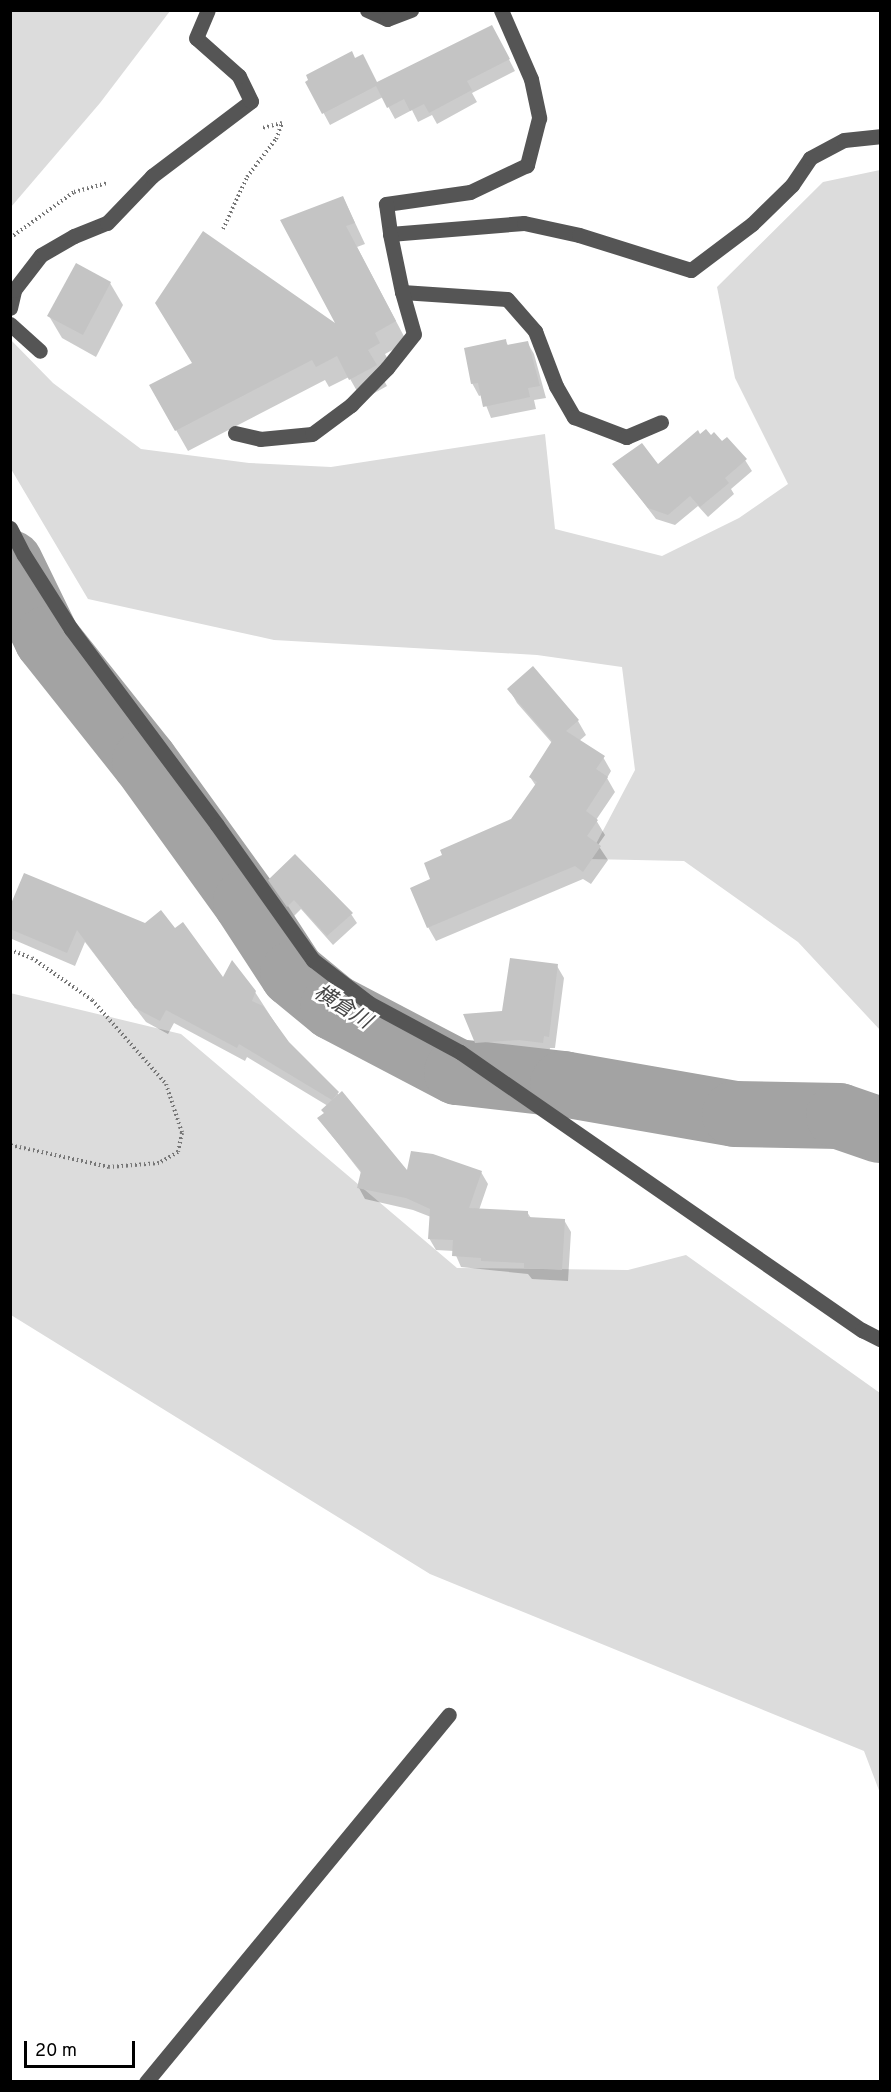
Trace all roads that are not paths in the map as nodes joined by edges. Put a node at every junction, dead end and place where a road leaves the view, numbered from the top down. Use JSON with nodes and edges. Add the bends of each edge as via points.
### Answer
{"nodes":[{"id":1,"x":208,"y":10,"type":"edge"},
{"id":2,"x":367,"y":10,"type":"edge"},
{"id":3,"x":411,"y":10,"type":"edge"},
{"id":4,"x":501,"y":10,"type":"edge"},
{"id":5,"x":880,"y":136,"type":"edge"},
{"id":6,"x":390,"y":234,"type":"junction"},
{"id":7,"x":402,"y":292,"type":"junction"},
{"id":8,"x":10,"y":308,"type":"edge"},
{"id":9,"x":10,"y":324,"type":"edge"},
{"id":10,"x":40,"y":351,"type":"dead end"},
{"id":11,"x":661,"y":422,"type":"dead end"},
{"id":12,"x":235,"y":433,"type":"dead end"},
{"id":13,"x":10,"y":528,"type":"edge"},
{"id":14,"x":880,"y":1340,"type":"edge"},
{"id":15,"x":449,"y":1715,"type":"dead end"},
{"id":16,"x":146,"y":2082,"type":"edge"}],
"edges":[{"from":1,"to":8,"type":"street","via":[[196,38],[239,76],[251,101],[152,176],[107,224],[74,236],[41,255],[14,290]]},
{"from":2,"to":3,"type":"street","via":[[387,19]]},
{"from":4,"to":6,"type":"street","via":[[531,80],[539,118],[527,165],[470,192],[387,204]]},
{"from":5,"to":6,"type":"street","via":[[844,140],[810,158],[792,185],[752,224],[692,270],[579,235],[524,223]]},
{"from":6,"to":7,"type":"street"},
{"from":7,"to":11,"type":"street","via":[[507,299],[535,332],[556,386],[574,417],[626,437]]},
{"from":7,"to":12,"type":"street","via":[[414,334],[351,405],[312,434],[260,439]]},
{"from":9,"to":10,"type":"street"},
{"from":13,"to":14,"type":"street","via":[[71,629],[313,960],[369,1003],[460,1052]]},
{"from":15,"to":16,"type":"street"}]}
